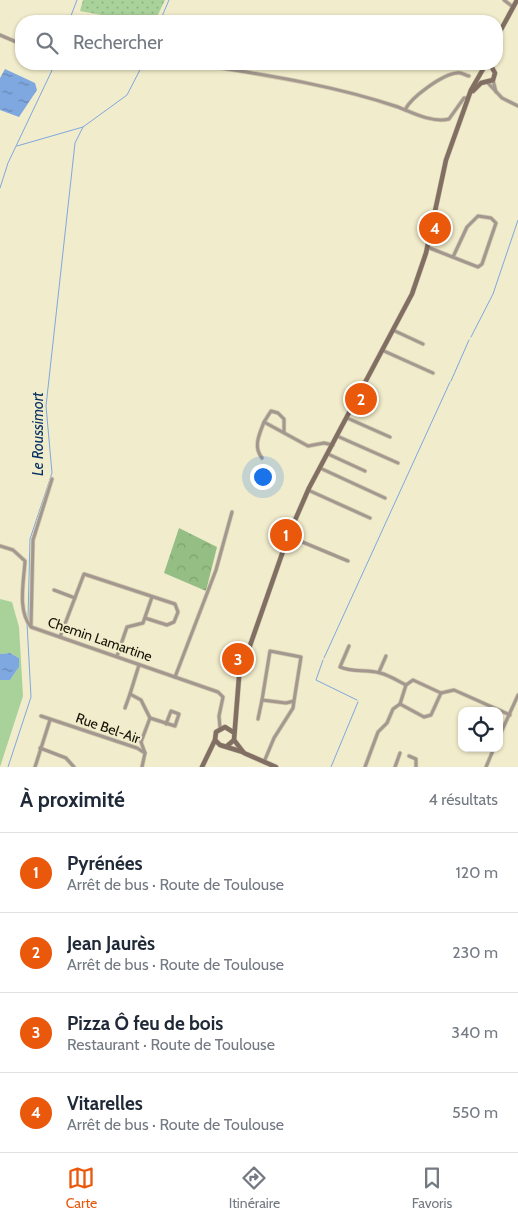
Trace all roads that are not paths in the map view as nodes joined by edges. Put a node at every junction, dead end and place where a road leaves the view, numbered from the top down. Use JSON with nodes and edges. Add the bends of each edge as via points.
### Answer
{"nodes":[{"id":1,"x":504,"y":0,"type":"edge"},
{"id":2,"x":517,"y":0,"type":"edge"},
{"id":3,"x":513,"y":7,"type":"junction"},
{"id":4,"x":503,"y":26,"type":"edge"},
{"id":5,"x":0,"y":35,"type":"edge"},
{"id":6,"x":15,"y":41,"type":"edge"},
{"id":7,"x":234,"y":70,"type":"edge"},
{"id":8,"x":483,"y":70,"type":"edge"},
{"id":9,"x":493,"y":70,"type":"edge"},
{"id":10,"x":469,"y":76,"type":"dead end"},
{"id":11,"x":480,"y":78,"type":"junction"},
{"id":12,"x":494,"y":80,"type":"junction"},
{"id":13,"x":486,"y":82,"type":"junction"},
{"id":14,"x":498,"y":95,"type":"junction"},
{"id":15,"x":468,"y":98,"type":"junction"},
{"id":16,"x":518,"y":106,"type":"edge"},
{"id":17,"x":405,"y":110,"type":"junction"},
{"id":18,"x":427,"y":247,"type":"junction"},
{"id":19,"x":453,"y":257,"type":"junction"},
{"id":20,"x":394,"y":331,"type":"junction"},
{"id":21,"x":423,"y":344,"type":"dead end"},
{"id":22,"x":384,"y":351,"type":"junction"},
{"id":23,"x":433,"y":373,"type":"dead end"},
{"id":24,"x":347,"y":418,"type":"junction"},
{"id":25,"x":264,"y":422,"type":"junction"},
{"id":26,"x":284,"y":432,"type":"junction"},
{"id":27,"x":337,"y":436,"type":"junction"},
{"id":28,"x":390,"y":437,"type":"dead end"},
{"id":29,"x":333,"y":445,"type":"junction"},
{"id":30,"x":328,"y":454,"type":"junction"},
{"id":31,"x":262,"y":458,"type":"dead end"},
{"id":32,"x":398,"y":463,"type":"dead end"},
{"id":33,"x":320,"y":468,"type":"junction"},
{"id":34,"x":365,"y":471,"type":"dead end"},
{"id":35,"x":52,"y":479,"type":"dead end"},
{"id":36,"x":308,"y":490,"type":"junction"},
{"id":37,"x":385,"y":498,"type":"dead end"},
{"id":38,"x":232,"y":512,"type":"dead end"},
{"id":39,"x":370,"y":518,"type":"dead end"},
{"id":40,"x":288,"y":536,"type":"junction"},
{"id":41,"x":0,"y":546,"type":"edge"},
{"id":42,"x":348,"y":561,"type":"dead end"},
{"id":43,"x":54,"y":590,"type":"dead end"},
{"id":44,"x":152,"y":597,"type":"junction"},
{"id":45,"x":75,"y":598,"type":"junction"},
{"id":46,"x":145,"y":618,"type":"junction"},
{"id":47,"x":31,"y":627,"type":"junction"},
{"id":48,"x":60,"y":636,"type":"junction"},
{"id":49,"x":349,"y":646,"type":"dead end"},
{"id":50,"x":117,"y":656,"type":"junction"},
{"id":51,"x":386,"y":656,"type":"dead end"},
{"id":52,"x":139,"y":665,"type":"junction"},
{"id":53,"x":379,"y":672,"type":"junction"},
{"id":54,"x":175,"y":678,"type":"junction"},
{"id":55,"x":406,"y":685,"type":"junction"},
{"id":56,"x":441,"y":693,"type":"junction"},
{"id":57,"x":130,"y":694,"type":"junction"},
{"id":58,"x":518,"y":695,"type":"edge"},
{"id":59,"x":262,"y":700,"type":"junction"},
{"id":60,"x":294,"y":701,"type":"junction"},
{"id":61,"x":286,"y":704,"type":"junction"},
{"id":62,"x":400,"y":704,"type":"junction"},
{"id":63,"x":125,"y":708,"type":"dead end"},
{"id":64,"x":290,"y":712,"type":"junction"},
{"id":65,"x":510,"y":714,"type":"junction"},
{"id":66,"x":40,"y":716,"type":"dead end"},
{"id":67,"x":150,"y":718,"type":"junction"},
{"id":68,"x":235,"y":718,"type":"junction"},
{"id":69,"x":258,"y":719,"type":"dead end"},
{"id":70,"x":50,"y":720,"type":"junction"},
{"id":71,"x":166,"y":724,"type":"junction"},
{"id":72,"x":228,"y":727,"type":"junction"},
{"id":73,"x":220,"y":728,"type":"junction"},
{"id":74,"x":503,"y":729,"type":"edge"},
{"id":75,"x":233,"y":732,"type":"junction"},
{"id":76,"x":215,"y":740,"type":"junction"},
{"id":77,"x":234,"y":740,"type":"junction"},
{"id":78,"x":220,"y":745,"type":"junction"},
{"id":79,"x":227,"y":746,"type":"junction"},
{"id":80,"x":40,"y":748,"type":"junction"},
{"id":81,"x":492,"y":752,"type":"edge"},
{"id":82,"x":145,"y":753,"type":"junction"},
{"id":83,"x":244,"y":753,"type":"junction"},
{"id":84,"x":400,"y":753,"type":"dead end"},
{"id":85,"x":209,"y":754,"type":"junction"},
{"id":86,"x":409,"y":756,"type":"dead end"},
{"id":87,"x":264,"y":762,"type":"junction"},
{"id":88,"x":34,"y":767,"type":"edge"},
{"id":89,"x":74,"y":767,"type":"edge"},
{"id":90,"x":142,"y":767,"type":"edge"},
{"id":91,"x":202,"y":767,"type":"edge"},
{"id":92,"x":275,"y":767,"type":"edge"},
{"id":93,"x":365,"y":767,"type":"edge"},
{"id":94,"x":395,"y":767,"type":"edge"},
{"id":95,"x":416,"y":767,"type":"edge"},
{"id":96,"x":486,"y":767,"type":"edge"}],
"edges":[{"from":1,"to":3,"type":"street"},
{"from":2,"to":3,"type":"main road"},
{"from":3,"to":4,"type":"main road"},
{"from":5,"to":6,"type":"street"},
{"from":7,"to":17,"type":"street","via":[[297,80]]},
{"from":8,"to":11,"type":"main road"},
{"from":9,"to":12,"type":"main road"},
{"from":10,"to":17,"type":"street","via":[[459,72],[450,75],[417,95]]},
{"from":11,"to":13,"type":"main road"},
{"from":11,"to":15,"type":"main road"},
{"from":12,"to":13,"type":"main road"},
{"from":12,"to":14,"type":"street"},
{"from":13,"to":14,"type":"street"},
{"from":13,"to":15,"type":"main road"},
{"from":14,"to":16,"type":"street"},
{"from":15,"to":17,"type":"street","via":[[464,98],[454,115],[443,120]]},
{"from":15,"to":18,"type":"main road","via":[[446,160]]},
{"from":18,"to":19,"type":"street"},
{"from":18,"to":20,"type":"main road","via":[[412,294]]},
{"from":19,"to":19,"type":"street","via":[[472,220],[478,216],[491,218],[496,223],[482,264],[478,267]]},
{"from":20,"to":21,"type":"street"},
{"from":20,"to":22,"type":"main road"},
{"from":22,"to":23,"type":"street"},
{"from":22,"to":24,"type":"main road"},
{"from":24,"to":27,"type":"main road"},
{"from":24,"to":28,"type":"street"},
{"from":25,"to":26,"type":"street"},
{"from":25,"to":26,"type":"street","via":[[271,411],[278,413],[284,419]]},
{"from":25,"to":31,"type":"street","via":[[257,440]]},
{"from":26,"to":29,"type":"street","via":[[308,446],[324,442]]},
{"from":27,"to":29,"type":"main road"},
{"from":27,"to":32,"type":"street"},
{"from":29,"to":30,"type":"main road"},
{"from":30,"to":33,"type":"main road"},
{"from":30,"to":34,"type":"street"},
{"from":33,"to":36,"type":"main road"},
{"from":33,"to":37,"type":"street"},
{"from":35,"to":47,"type":"street","via":[[33,540]]},
{"from":36,"to":39,"type":"street"},
{"from":36,"to":40,"type":"main road"},
{"from":38,"to":54,"type":"street","via":[[216,570]]},
{"from":40,"to":42,"type":"street"},
{"from":40,"to":68,"type":"main road","via":[[239,677]]},
{"from":41,"to":47,"type":"street","name":"Chemin Lamartine","via":[[20,555],[25,561],[23,608]]},
{"from":43,"to":45,"type":"street"},
{"from":44,"to":45,"type":"street","via":[[84,574]]},
{"from":44,"to":46,"type":"street"},
{"from":44,"to":46,"type":"street","via":[[175,604],[178,612],[174,622],[167,625]]},
{"from":45,"to":48,"type":"street"},
{"from":46,"to":50,"type":"street","via":[[143,623],[127,627]]},
{"from":47,"to":48,"type":"street","name":"Chemin Lamartine"},
{"from":48,"to":50,"type":"street","name":"Chemin Lamartine"},
{"from":49,"to":53,"type":"street","via":[[340,667],[353,672]]},
{"from":50,"to":52,"type":"street","name":"Chemin Lamartine"},
{"from":51,"to":53,"type":"street"},
{"from":52,"to":54,"type":"street","name":"Chemin Lamartine"},
{"from":52,"to":57,"type":"street"},
{"from":53,"to":55,"type":"street"},
{"from":54,"to":73,"type":"street","name":"Chemin Lamartine","via":[[218,692],[223,697],[218,716]]},
{"from":55,"to":56,"type":"street","via":[[413,680]]},
{"from":55,"to":62,"type":"street"},
{"from":56,"to":62,"type":"street","via":[[431,715],[424,716]]},
{"from":56,"to":65,"type":"street","via":[[454,690]]},
{"from":57,"to":63,"type":"street"},
{"from":57,"to":67,"type":"street","via":[[141,700]]},
{"from":58,"to":65,"type":"street"},
{"from":59,"to":60,"type":"street","via":[[270,651],[301,657]]},
{"from":59,"to":61,"type":"street"},
{"from":59,"to":69,"type":"street"},
{"from":60,"to":61,"type":"street"},
{"from":60,"to":64,"type":"street"},
{"from":61,"to":64,"type":"street"},
{"from":62,"to":93,"type":"street","via":[[378,732]]},
{"from":64,"to":87,"type":"street"},
{"from":65,"to":74,"type":"street"},
{"from":66,"to":70,"type":"street","name":"Rue Bel-Air"},
{"from":67,"to":71,"type":"street"},
{"from":67,"to":82,"type":"street","via":[[141,742]]},
{"from":68,"to":72,"type":"main road"},
{"from":68,"to":75,"type":"main road"},
{"from":70,"to":80,"type":"street"},
{"from":70,"to":82,"type":"street","name":"Rue Bel-Air"},
{"from":71,"to":71,"type":"street","via":[[171,711],[179,714],[175,726]]},
{"from":72,"to":73,"type":"main road"},
{"from":72,"to":75,"type":"main road"},
{"from":73,"to":76,"type":"main road"},
{"from":75,"to":77,"type":"main road"},
{"from":76,"to":78,"type":"main road"},
{"from":76,"to":85,"type":"main road"},
{"from":77,"to":79,"type":"main road"},
{"from":77,"to":83,"type":"main road"},
{"from":78,"to":79,"type":"main road"},
{"from":78,"to":85,"type":"main road"},
{"from":79,"to":83,"type":"main road"},
{"from":80,"to":88,"type":"street"},
{"from":80,"to":89,"type":"street","via":[[66,758]]},
{"from":81,"to":96,"type":"street"},
{"from":82,"to":90,"type":"street","name":"Rue Bel-Air"},
{"from":83,"to":87,"type":"main road"},
{"from":84,"to":94,"type":"street"},
{"from":85,"to":91,"type":"main road"},
{"from":86,"to":95,"type":"street","via":[[416,759]]},
{"from":87,"to":92,"type":"main road"}]}
